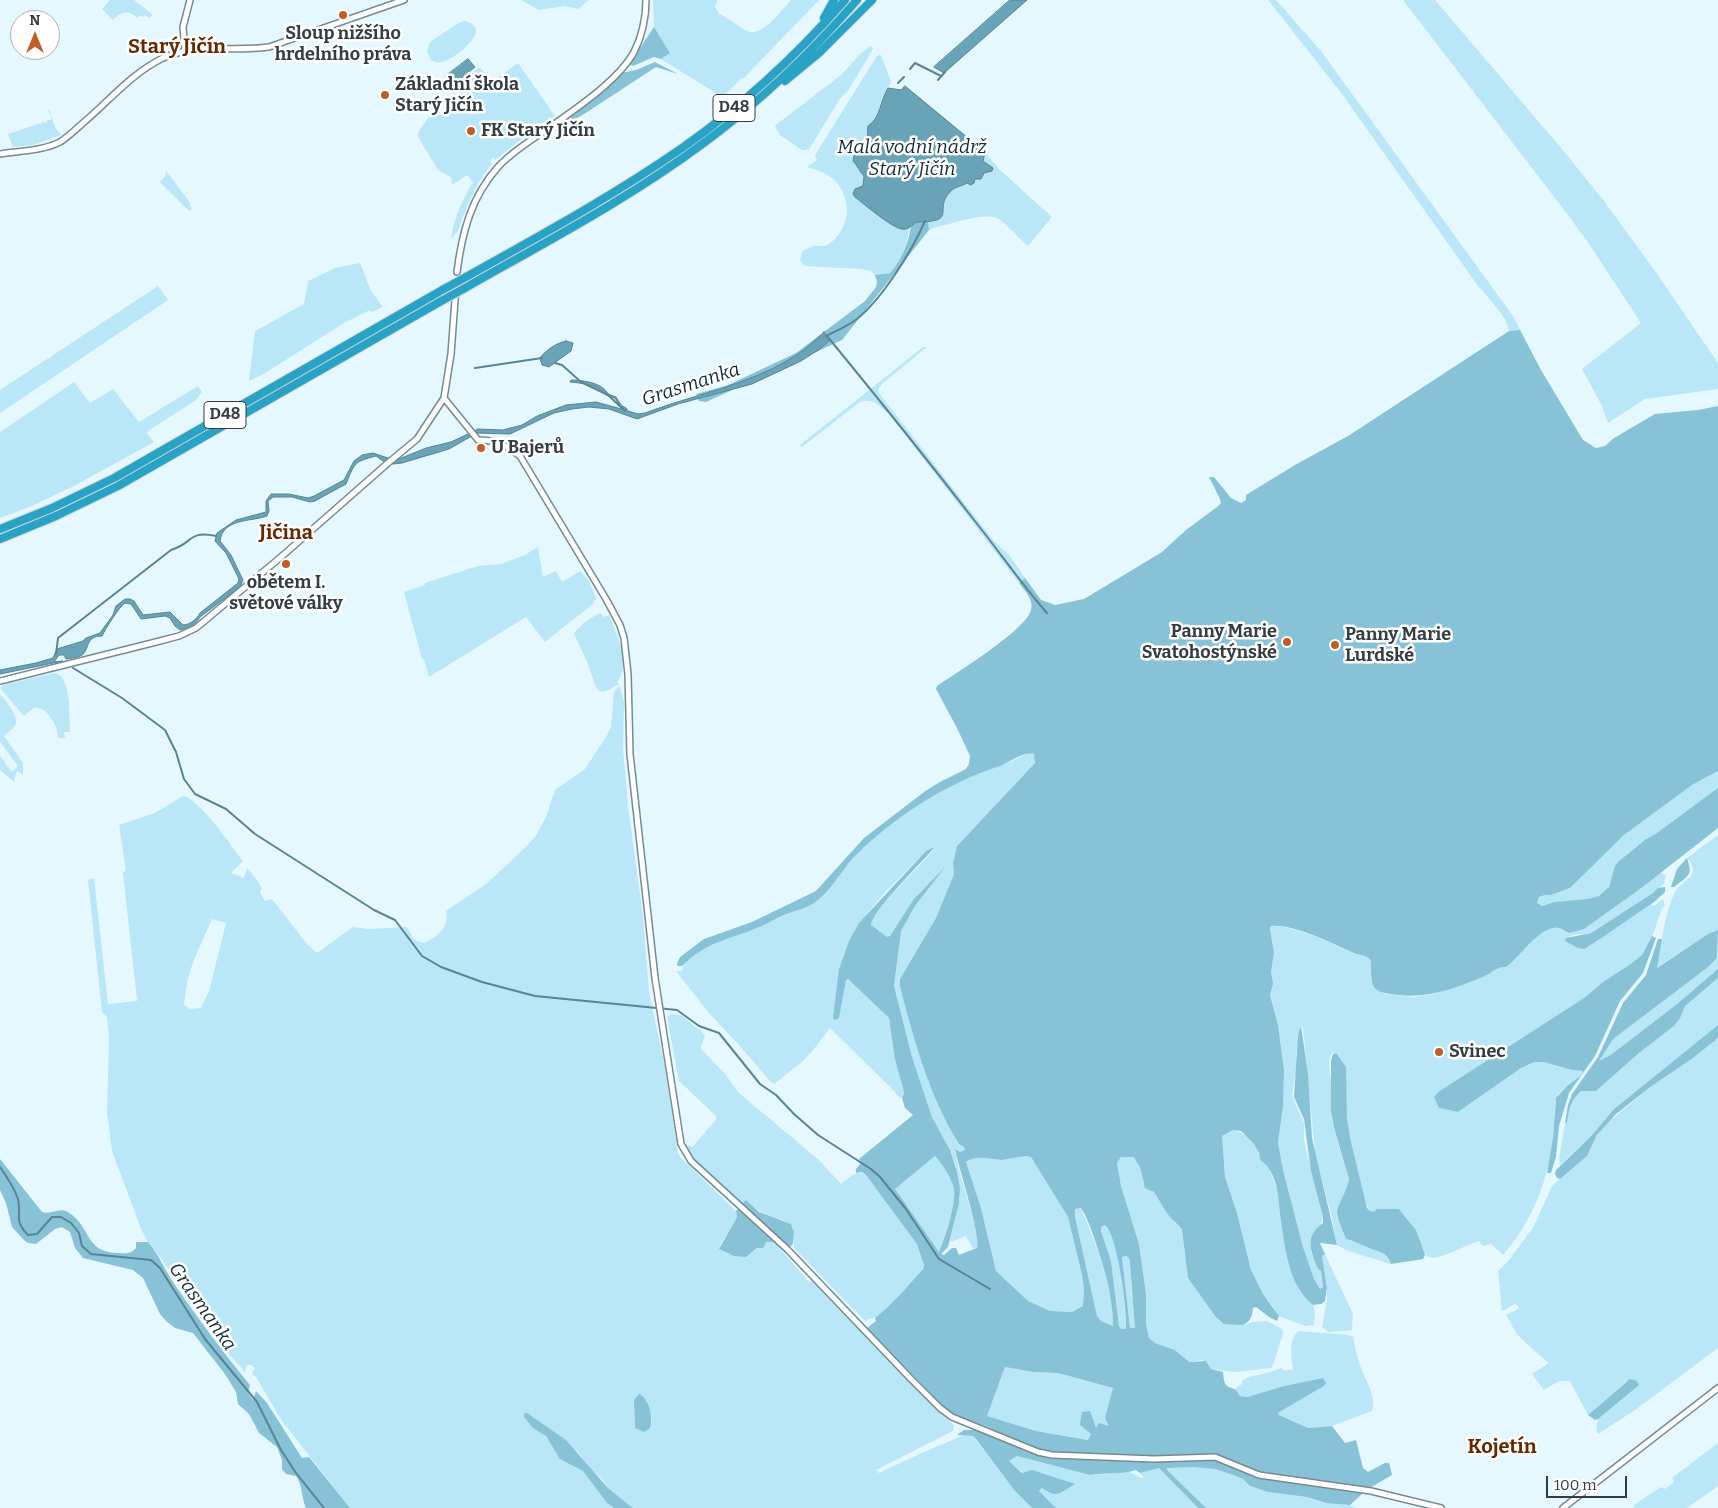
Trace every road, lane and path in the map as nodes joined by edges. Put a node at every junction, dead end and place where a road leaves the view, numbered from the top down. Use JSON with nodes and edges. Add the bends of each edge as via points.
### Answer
{"nodes":[{"id":1,"x":190,"y":0,"type":"edge"},
{"id":2,"x":404,"y":0,"type":"edge"},
{"id":3,"x":646,"y":0,"type":"edge"},
{"id":4,"x":834,"y":0,"type":"edge"},
{"id":5,"x":845,"y":0,"type":"edge"},
{"id":6,"x":856,"y":0,"type":"edge"},
{"id":7,"x":872,"y":0,"type":"edge"},
{"id":8,"x":815,"y":33,"type":"junction"},
{"id":9,"x":185,"y":50,"type":"junction"},
{"id":10,"x":749,"y":107,"type":"junction"},
{"id":11,"x":0,"y":154,"type":"edge"},
{"id":12,"x":457,"y":272,"type":"dead end"},
{"id":13,"x":456,"y":288,"type":"dead end"},
{"id":14,"x":444,"y":398,"type":"junction"},
{"id":15,"x":0,"y":529,"type":"edge"},
{"id":16,"x":0,"y":539,"type":"edge"},
{"id":17,"x":0,"y":681,"type":"edge"},
{"id":18,"x":1718,"y":1388,"type":"edge"},
{"id":19,"x":1441,"y":1508,"type":"edge"},
{"id":20,"x":1563,"y":1508,"type":"edge"}],
"edges":[{"from":1,"to":9,"type":"street","via":[[183,27]]},
{"from":2,"to":9,"type":"street","via":[[269,47]]},
{"from":3,"to":12,"type":"street","via":[[641,36],[623,67],[584,103],[516,150],[484,184],[470,209],[463,231]]},
{"from":4,"to":8,"type":"highway"},
{"from":5,"to":8,"type":"highway","number":"D48"},
{"from":6,"to":10,"type":"highway","number":"D48","via":[[803,58]]},
{"from":7,"to":10,"type":"highway","via":[[798,71]]},
{"from":8,"to":15,"type":"highway","number":"D48","bridge":true,"via":[[743,100],[682,148],[604,198],[121,474]]},
{"from":9,"to":11,"type":"street","via":[[162,59],[141,73],[59,142],[44,148]]},
{"from":10,"to":16,"type":"highway","number":"D48","bridge":true,"via":[[706,142],[648,181],[466,288],[118,486]]},
{"from":13,"to":14,"type":"street"},
{"from":14,"to":17,"type":"street","via":[[418,439],[196,628],[179,636]]},
{"from":14,"to":19,"type":"street","via":[[478,440],[504,444],[520,456],[609,604],[624,638],[630,754],[659,1005],[681,1144],[691,1161],[787,1249],[911,1379],[952,1417],[1026,1449],[1052,1455],[1154,1459],[1214,1457],[1259,1475],[1372,1491]]},
{"from":18,"to":20,"type":"street"}]}
